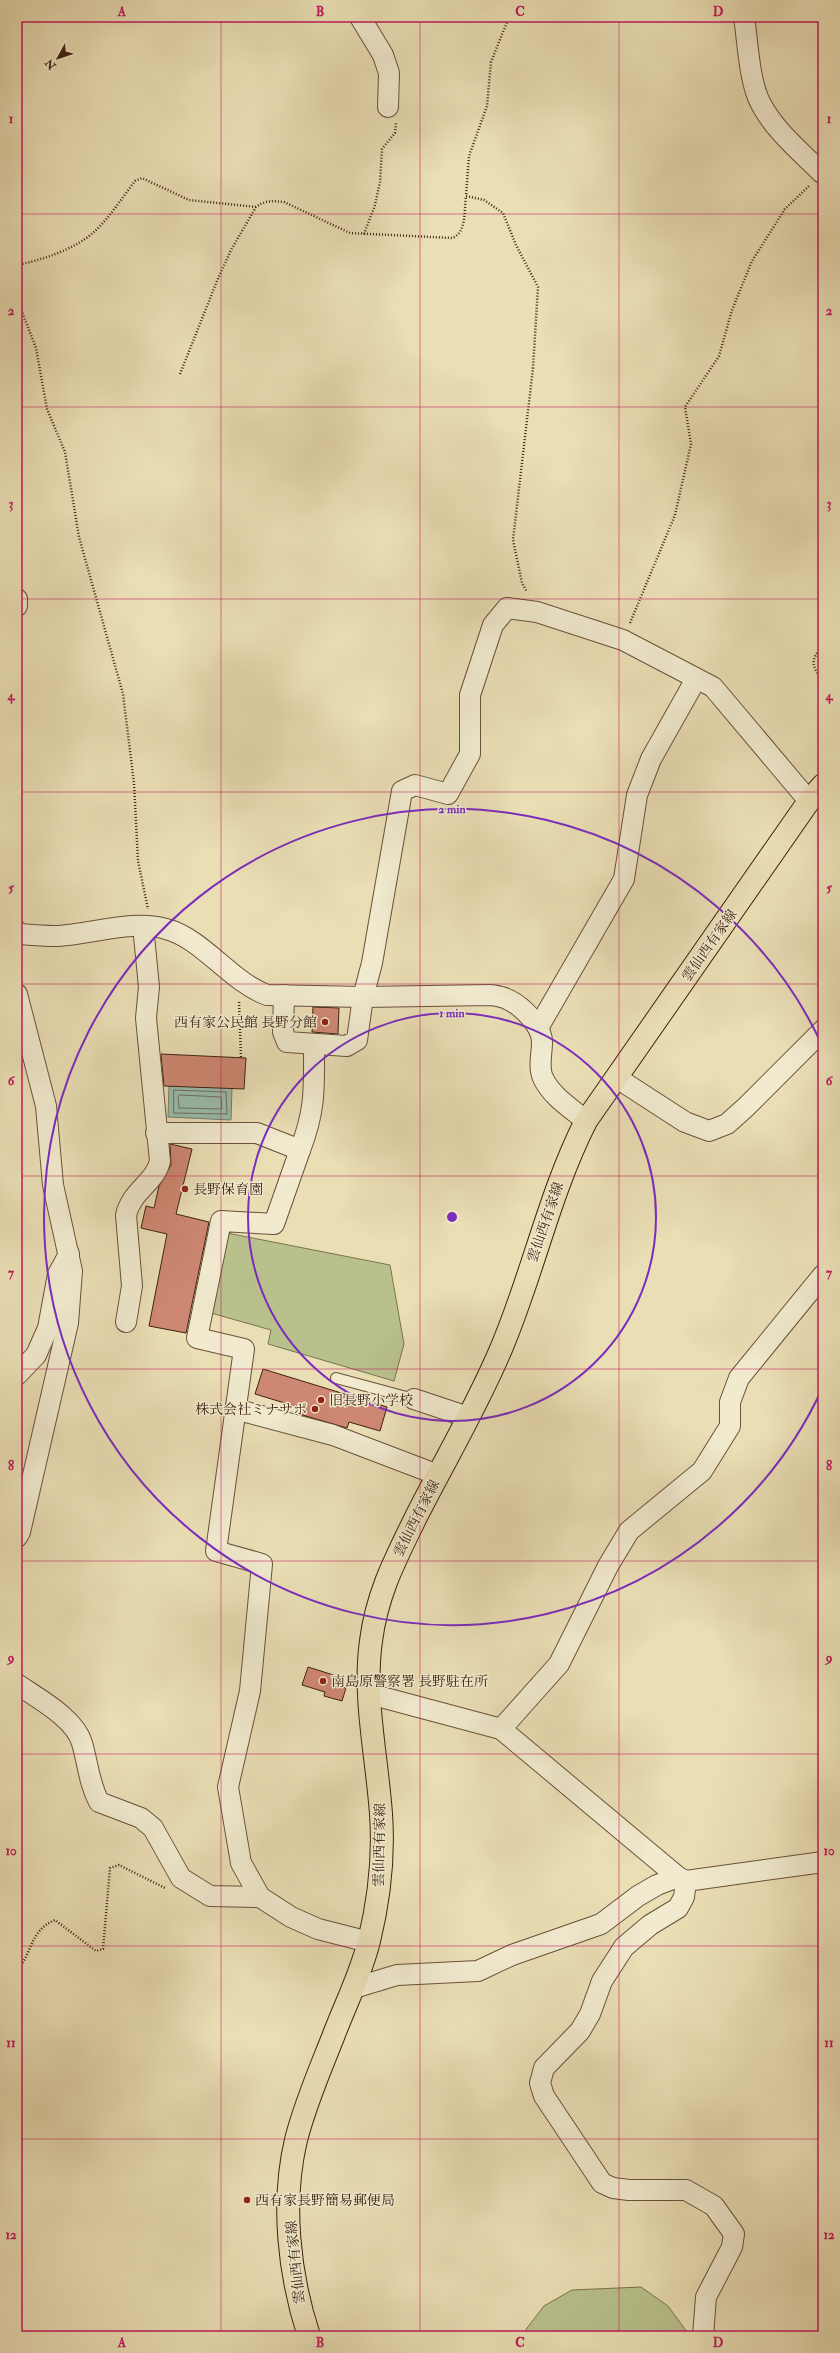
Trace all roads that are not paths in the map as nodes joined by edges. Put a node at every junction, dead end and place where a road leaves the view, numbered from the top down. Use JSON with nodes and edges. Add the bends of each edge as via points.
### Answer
{"nodes":[{"id":1,"x":360,"y":17,"type":"edge"},
{"id":2,"x":744,"y":17,"type":"edge"},
{"id":3,"x":388,"y":107,"type":"road end"},
{"id":4,"x":822,"y":173,"type":"edge"},
{"id":5,"x":17,"y":599,"type":"edge"},
{"id":6,"x":17,"y":606,"type":"edge"},
{"id":7,"x":696,"y":679,"type":"junction"},
{"id":8,"x":816,"y":793,"type":"edge"},
{"id":9,"x":147,"y":927,"type":"junction"},
{"id":10,"x":18,"y":937,"type":"edge"},
{"id":11,"x":17,"y":994,"type":"edge"},
{"id":12,"x":284,"y":995,"type":"junction"},
{"id":13,"x":363,"y":997,"type":"junction"},
{"id":14,"x":538,"y":1028,"type":"junction"},
{"id":15,"x":823,"y":1030,"type":"edge"},
{"id":16,"x":314,"y":1044,"type":"junction"},
{"id":17,"x":617,"y":1078,"type":"junction"},
{"id":18,"x":586,"y":1121,"type":"junction"},
{"id":19,"x":156,"y":1133,"type":"junction"},
{"id":20,"x":300,"y":1150,"type":"junction"},
{"id":21,"x":69,"y":1254,"type":"junction"},
{"id":22,"x":823,"y":1275,"type":"edge"},
{"id":23,"x":126,"y":1322,"type":"dead end"},
{"id":24,"x":17,"y":1375,"type":"edge"},
{"id":25,"x":336,"y":1378,"type":"dead end"},
{"id":26,"x":414,"y":1399,"type":"joint"},
{"id":27,"x":234,"y":1409,"type":"junction"},
{"id":28,"x":468,"y":1417,"type":"junction"},
{"id":29,"x":438,"y":1475,"type":"junction"},
{"id":30,"x":17,"y":1537,"type":"edge"},
{"id":31,"x":17,"y":1684,"type":"edge"},
{"id":32,"x":370,"y":1694,"type":"junction"},
{"id":33,"x":501,"y":1729,"type":"junction"},
{"id":34,"x":823,"y":1862,"type":"edge"},
{"id":35,"x":682,"y":1879,"type":"junction"},
{"id":36,"x":260,"y":1897,"type":"junction"},
{"id":37,"x":369,"y":1942,"type":"junction"},
{"id":38,"x":354,"y":1988,"type":"junction"},
{"id":39,"x":309,"y":2336,"type":"edge"},
{"id":40,"x":703,"y":2336,"type":"edge"}],
"edges":[{"from":1,"to":3,"type":"street","via":[[383,55],[389,73]]},
{"from":2,"to":4,"type":"street","via":[[755,88],[760,103],[771,121]]},
{"from":5,"to":6,"type":"street"},
{"from":7,"to":8,"type":"street","via":[[713,687]]},
{"from":7,"to":13,"type":"street","via":[[623,640],[537,612],[507,608],[493,624],[470,695],[470,754],[448,794],[415,785],[402,790],[372,963]]},
{"from":7,"to":14,"type":"street","via":[[651,759],[637,795],[624,879]]},
{"from":8,"to":17,"type":"main road","name":"雲仙西有家線"},
{"from":9,"to":10,"type":"street"},
{"from":9,"to":12,"type":"street","via":[[166,928],[187,938],[253,990],[268,995]]},
{"from":9,"to":19,"type":"street","via":[[149,987],[146,1018]]},
{"from":11,"to":21,"type":"street","via":[[46,1106],[53,1185]]},
{"from":12,"to":13,"type":"street"},
{"from":12,"to":16,"type":"street","via":[[284,1038],[291,1043]]},
{"from":13,"to":14,"type":"street","via":[[491,995],[509,1000]]},
{"from":13,"to":16,"type":"street","via":[[357,1040],[347,1046]]},
{"from":14,"to":18,"type":"street","via":[[542,1040],[540,1066],[543,1078],[554,1095]]},
{"from":15,"to":17,"type":"street","via":[[727,1124],[709,1131],[685,1122]]},
{"from":16,"to":20,"type":"street","via":[[315,1100],[310,1126]]},
{"from":17,"to":18,"type":"main road","name":"雲仙西有家線"},
{"from":18,"to":28,"type":"main road","name":"雲仙西有家線","via":[[567,1158],[501,1348]]},
{"from":19,"to":20,"type":"street","via":[[257,1133]]},
{"from":19,"to":23,"type":"street","via":[[160,1161],[157,1172],[135,1195],[126,1215],[132,1286]]},
{"from":20,"to":27,"type":"street","via":[[274,1224],[221,1221],[197,1338],[244,1349]]},
{"from":21,"to":24,"type":"street","via":[[58,1274],[48,1328],[36,1354]]},
{"from":21,"to":30,"type":"street","via":[[72,1271],[68,1322]]},
{"from":22,"to":33,"type":"street","via":[[739,1378],[730,1402],[730,1426],[702,1471],[629,1531],[608,1566],[559,1664]]},
{"from":25,"to":26,"type":"lane"},
{"from":26,"to":28,"type":"street"},
{"from":27,"to":29,"type":"street","via":[[333,1435]]},
{"from":27,"to":36,"type":"street","via":[[216,1551],[262,1564],[250,1691],[228,1787],[241,1862]]},
{"from":28,"to":29,"type":"main road","name":"雲仙西有家線"},
{"from":29,"to":32,"type":"main road","name":"雲仙西有家線","via":[[396,1559],[376,1606],[370,1646]]},
{"from":31,"to":36,"type":"street","via":[[63,1715],[82,1741],[91,1786],[99,1802],[140,1818],[153,1828],[182,1878],[210,1896]]},
{"from":32,"to":33,"type":"street"},
{"from":32,"to":37,"type":"main road","name":"雲仙西有家線","via":[[381,1817],[380,1879]]},
{"from":33,"to":35,"type":"street"},
{"from":34,"to":35,"type":"street"},
{"from":35,"to":38,"type":"street","via":[[657,1885],[601,1924],[512,1955],[478,1971],[397,1975]]},
{"from":35,"to":40,"type":"street","via":[[684,1897],[678,1908],[650,1925],[624,1947],[602,1981],[590,2014],[580,2031],[544,2068],[540,2083],[544,2096],[602,2182],[613,2188],[629,2190],[686,2190],[714,2206],[734,2234],[732,2247],[706,2297]]},
{"from":36,"to":37,"type":"street","via":[[291,1917],[318,1929]]},
{"from":37,"to":38,"type":"main road","name":"雲仙西有家線"},
{"from":38,"to":39,"type":"main road","name":"雲仙西有家線","via":[[312,2091],[296,2141],[290,2189],[290,2238],[301,2313]]}]}
